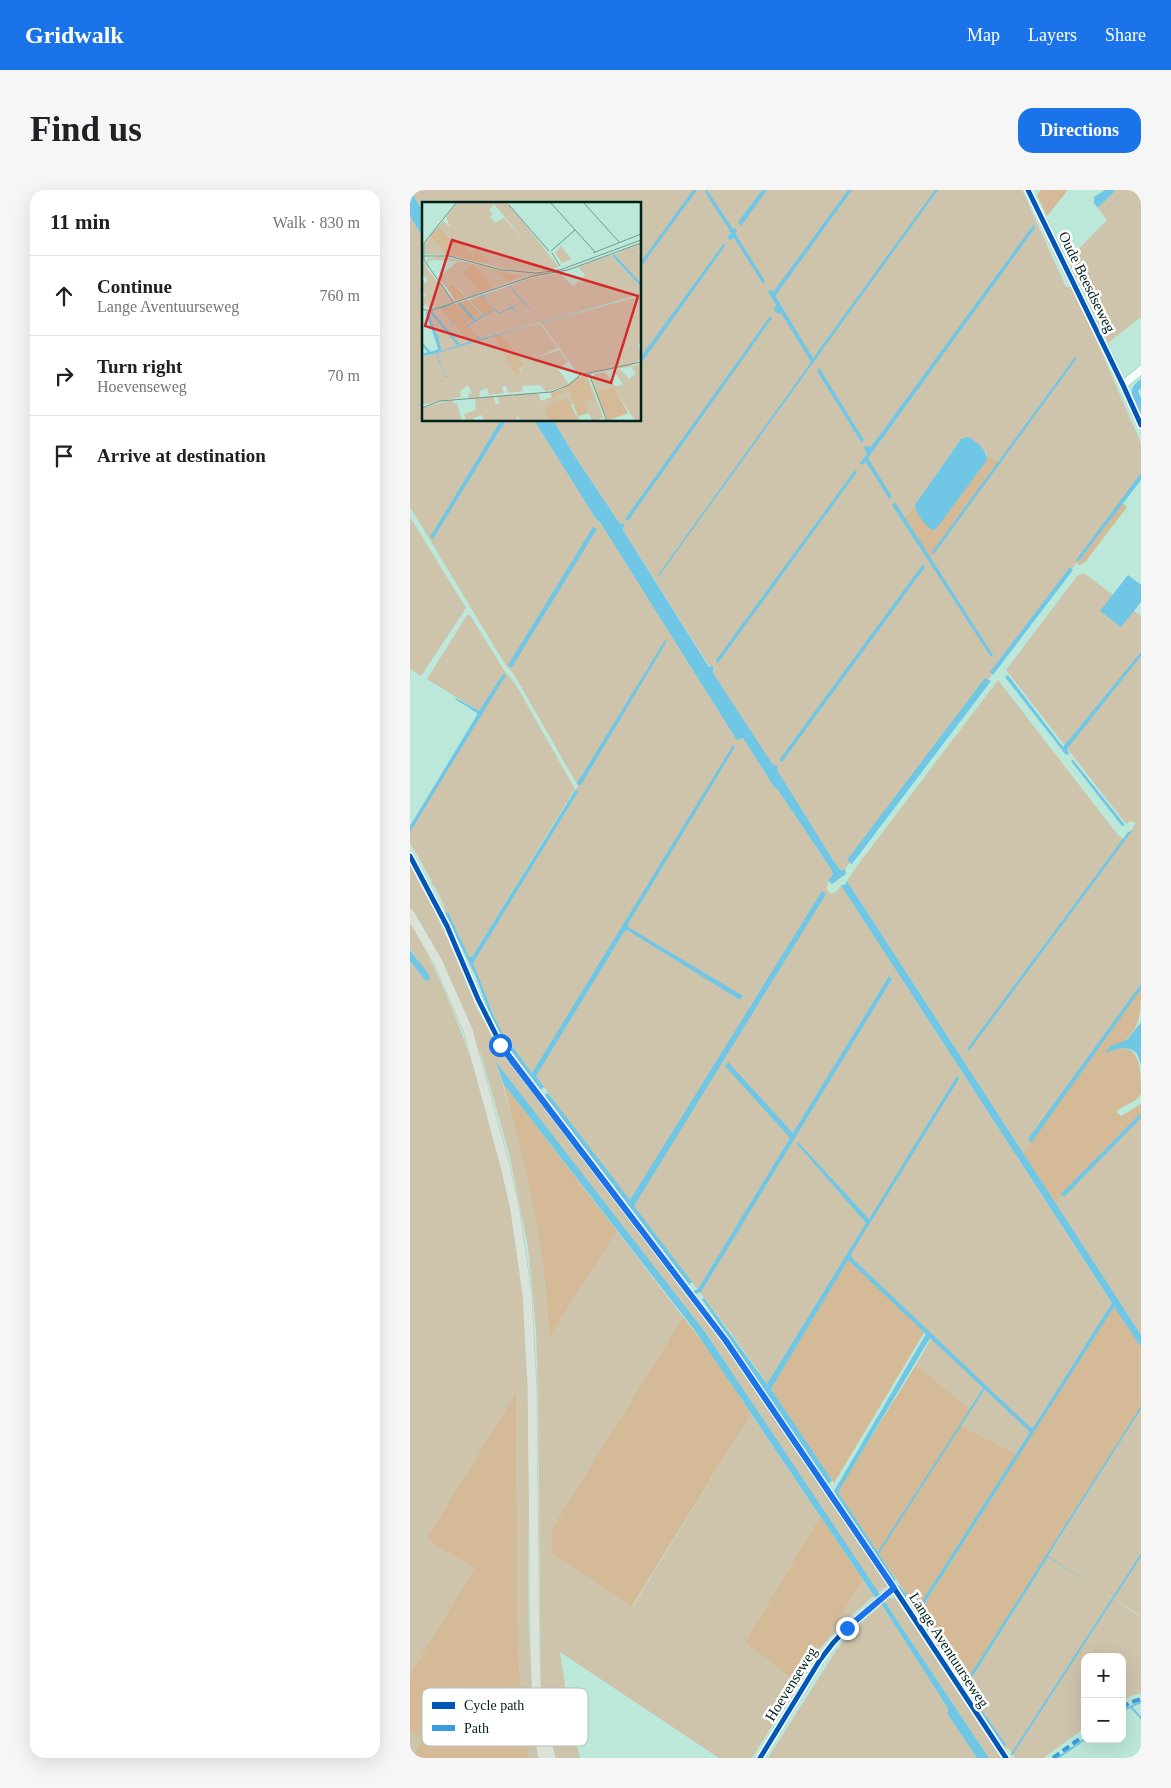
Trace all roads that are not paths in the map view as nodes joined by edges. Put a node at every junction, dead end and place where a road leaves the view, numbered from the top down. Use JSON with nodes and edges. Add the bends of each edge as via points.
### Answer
{"nodes":[{"id":1,"x":1028,"y":190,"type":"edge"},
{"id":2,"x":1141,"y":370,"type":"edge"},
{"id":3,"x":1123,"y":385,"type":"junction"},
{"id":4,"x":1141,"y":425,"type":"edge"},
{"id":5,"x":410,"y":856,"type":"edge"},
{"id":6,"x":410,"y":914,"type":"edge"},
{"id":7,"x":894,"y":1588,"type":"junction"},
{"id":8,"x":537,"y":1688,"type":"edge"},
{"id":9,"x":760,"y":1758,"type":"edge"},
{"id":10,"x":1006,"y":1758,"type":"edge"}],
"edges":[{"from":1,"to":3,"type":"street","name":"Oude Beesdseweg"},
{"from":2,"to":3,"type":"street"},
{"from":3,"to":4,"type":"street","name":"Oude Beesdseweg"},
{"from":5,"to":7,"type":"street","name":"Lange Aventuurseweg","via":[[447,926],[500,1045],[726,1341]]},
{"from":6,"to":8,"type":"main road","via":[[438,962],[468,1030],[515,1210],[527,1295],[532,1386]]},
{"from":7,"to":9,"type":"street","name":"Hoevenseweg","via":[[847,1628],[820,1660]]},
{"from":7,"to":10,"type":"street","name":"Lange Aventuurseweg"}]}
